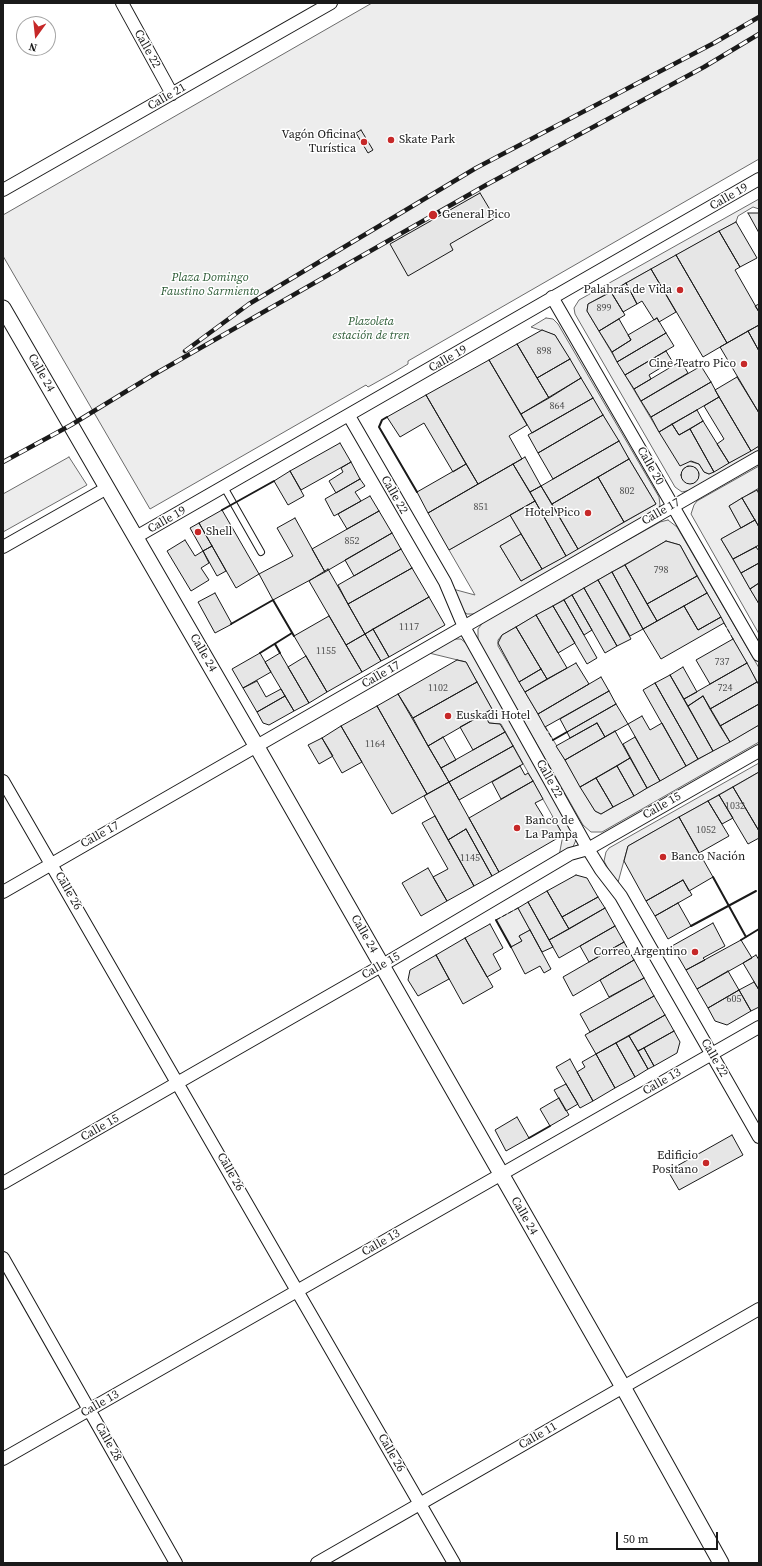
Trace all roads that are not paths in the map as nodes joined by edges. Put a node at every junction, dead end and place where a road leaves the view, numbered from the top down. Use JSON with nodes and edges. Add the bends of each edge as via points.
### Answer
{"nodes":[{"id":1,"x":122,"y":3,"type":"edge"},
{"id":2,"x":331,"y":3,"type":"edge"},
{"id":3,"x":172,"y":94,"type":"junction"},
{"id":4,"x":759,"y":179,"type":"edge"},
{"id":5,"x":3,"y":190,"type":"edge"},
{"id":6,"x":552,"y":298,"type":"junction"},
{"id":7,"x":3,"y":308,"type":"edge"},
{"id":8,"x":349,"y":416,"type":"junction"},
{"id":9,"x":759,"y":457,"type":"edge"},
{"id":10,"x":224,"y":487,"type":"junction"},
{"id":11,"x":107,"y":488,"type":"junction"},
{"id":12,"x":673,"y":505,"type":"junction"},
{"id":13,"x":136,"y":537,"type":"junction"},
{"id":14,"x":3,"y":547,"type":"edge"},
{"id":15,"x":261,"y":552,"type":"dead end"},
{"id":16,"x":464,"y":627,"type":"junction"},
{"id":17,"x":759,"y":654,"type":"edge"},
{"id":18,"x":257,"y":747,"type":"junction"},
{"id":19,"x":759,"y":751,"type":"edge"},
{"id":20,"x":3,"y":781,"type":"edge"},
{"id":21,"x":588,"y":849,"type":"junction"},
{"id":22,"x":52,"y":863,"type":"junction"},
{"id":23,"x":3,"y":892,"type":"edge"},
{"id":24,"x":382,"y":966,"type":"junction"},
{"id":25,"x":759,"y":1027,"type":"edge"},
{"id":26,"x":711,"y":1054,"type":"junction"},
{"id":27,"x":178,"y":1082,"type":"junction"},
{"id":28,"x":759,"y":1137,"type":"edge"},
{"id":29,"x":501,"y":1174,"type":"junction"},
{"id":30,"x":3,"y":1183,"type":"edge"},
{"id":31,"x":3,"y":1258,"type":"edge"},
{"id":32,"x":298,"y":1290,"type":"junction"},
{"id":33,"x":759,"y":1309,"type":"edge"},
{"id":34,"x":623,"y":1388,"type":"junction"},
{"id":35,"x":89,"y":1410,"type":"junction"},
{"id":36,"x":3,"y":1459,"type":"edge"},
{"id":37,"x":420,"y":1504,"type":"junction"},
{"id":38,"x":176,"y":1563,"type":"edge"},
{"id":39,"x":316,"y":1563,"type":"edge"},
{"id":40,"x":454,"y":1563,"type":"edge"},
{"id":41,"x":721,"y":1563,"type":"edge"}],
"edges":[{"from":1,"to":3,"type":"street","name":"Calle 22"},
{"from":2,"to":3,"type":"street","name":"Calle 21"},
{"from":3,"to":5,"type":"street","name":"Calle 21"},
{"from":4,"to":6,"type":"street","name":"Calle 19"},
{"from":6,"to":8,"type":"street","name":"Calle 19"},
{"from":6,"to":12,"type":"street","name":"Calle 20"},
{"from":7,"to":11,"type":"street","name":"Calle 24"},
{"from":8,"to":10,"type":"street","name":"Calle 19"},
{"from":8,"to":16,"type":"street","name":"Calle 22","via":[[445,582]]},
{"from":9,"to":12,"type":"street","name":"Calle 17"},
{"from":10,"to":13,"type":"street","name":"Calle 19"},
{"from":10,"to":15,"type":"lane"},
{"from":11,"to":13,"type":"street","name":"Calle 24"},
{"from":11,"to":14,"type":"street"},
{"from":12,"to":16,"type":"street","name":"Calle 17"},
{"from":12,"to":17,"type":"street","name":"Calle 20"},
{"from":13,"to":18,"type":"street","name":"Calle 24"},
{"from":16,"to":18,"type":"street","name":"Calle 17"},
{"from":16,"to":21,"type":"street","name":"Calle 22"},
{"from":18,"to":22,"type":"street","name":"Calle 17"},
{"from":18,"to":24,"type":"street","name":"Calle 24"},
{"from":19,"to":21,"type":"street","name":"Calle 15"},
{"from":20,"to":22,"type":"street","name":"Calle 26"},
{"from":21,"to":24,"type":"street","name":"Calle 15","via":[[570,854]]},
{"from":21,"to":26,"type":"street","name":"Calle 22","via":[[621,896]]},
{"from":22,"to":23,"type":"street","name":"Calle 17"},
{"from":22,"to":27,"type":"street","name":"Calle 26"},
{"from":24,"to":27,"type":"street","name":"Calle 15"},
{"from":24,"to":29,"type":"street","name":"Calle 24"},
{"from":25,"to":26,"type":"street","name":"Calle 13"},
{"from":26,"to":28,"type":"street","name":"Calle 22"},
{"from":26,"to":29,"type":"street","name":"Calle 13"},
{"from":27,"to":30,"type":"street","name":"Calle 15"},
{"from":27,"to":32,"type":"street","name":"Calle 26"},
{"from":29,"to":32,"type":"street","name":"Calle 13"},
{"from":29,"to":34,"type":"street","name":"Calle 24"},
{"from":31,"to":35,"type":"street","name":"Calle 28"},
{"from":32,"to":35,"type":"street","name":"Calle 13"},
{"from":32,"to":37,"type":"street","name":"Calle 26"},
{"from":33,"to":34,"type":"street","name":"Calle 11"},
{"from":34,"to":37,"type":"street","name":"Calle 11"},
{"from":34,"to":41,"type":"street","name":"Calle 24"},
{"from":35,"to":36,"type":"street","name":"Calle 13"},
{"from":35,"to":38,"type":"street","name":"Calle 28"},
{"from":37,"to":39,"type":"street","name":"Calle 11"},
{"from":37,"to":40,"type":"street","name":"Calle 26"}]}
